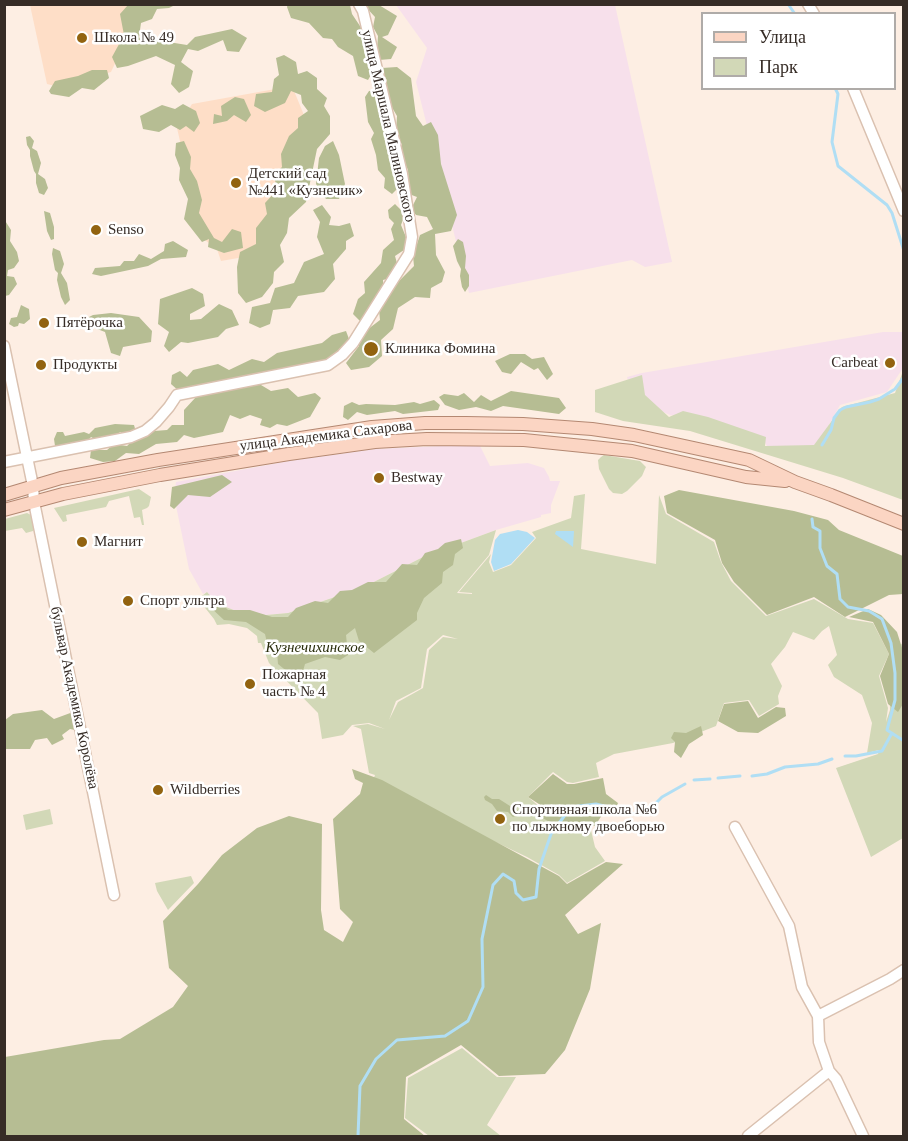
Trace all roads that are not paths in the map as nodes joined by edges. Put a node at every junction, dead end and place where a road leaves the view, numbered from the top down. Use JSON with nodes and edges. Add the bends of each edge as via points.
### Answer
{"nodes":[{"id":1,"x":359,"y":4,"type":"edge"},
{"id":2,"x":854,"y":90,"type":"edge"},
{"id":3,"x":903,"y":211,"type":"edge"},
{"id":4,"x":4,"y":346,"type":"edge"},
{"id":5,"x":28,"y":458,"type":"junction"},
{"id":6,"x":4,"y":462,"type":"edge"},
{"id":7,"x":795,"y":482,"type":"junction"},
{"id":8,"x":33,"y":486,"type":"junction"},
{"id":9,"x":4,"y":495,"type":"edge"},
{"id":10,"x":34,"y":502,"type":"junction"},
{"id":11,"x":4,"y":510,"type":"edge"},
{"id":12,"x":903,"y":524,"type":"edge"},
{"id":13,"x":735,"y":827,"type":"dead end"},
{"id":14,"x":114,"y":895,"type":"dead end"},
{"id":15,"x":903,"y":970,"type":"edge"},
{"id":16,"x":818,"y":1016,"type":"junction"},
{"id":17,"x":829,"y":1071,"type":"junction"},
{"id":18,"x":748,"y":1137,"type":"edge"},
{"id":19,"x":863,"y":1137,"type":"edge"}],
"edges":[{"from":1,"to":5,"type":"street","name":"улица Маршала Малиновского","via":[[402,174],[412,237],[409,254],[353,343],[328,365],[177,395],[156,422],[131,437]]},
{"from":2,"to":3,"type":"street"},
{"from":4,"to":5,"type":"street","name":"бульвар Академика Королёва"},
{"from":5,"to":6,"type":"street","name":"улица Маршала Малиновского"},
{"from":5,"to":8,"type":"street","name":"бульвар Академика Королёва"},
{"from":7,"to":8,"type":"main road","name":"улица Академика Сахарова","via":[[749,460],[634,435],[535,425],[425,423],[286,439]]},
{"from":7,"to":10,"type":"main road","name":"улица Академика Сахарова","via":[[746,477],[632,451],[524,440],[427,439],[289,454],[160,475]]},
{"from":7,"to":12,"type":"main road","name":"улица Академика Сахарова"},
{"from":8,"to":9,"type":"main road","name":"улица Академика Сахарова"},
{"from":8,"to":10,"type":"street","name":"бульвар Академика Королёва"},
{"from":10,"to":11,"type":"main road","name":"улица Академика Сахарова"},
{"from":10,"to":14,"type":"street","name":"бульвар Академика Королёва"},
{"from":13,"to":16,"type":"street","via":[[789,926],[802,987]]},
{"from":15,"to":16,"type":"street"},
{"from":16,"to":17,"type":"street","via":[[819,1042]]},
{"from":17,"to":18,"type":"street"},
{"from":17,"to":19,"type":"street"}]}
